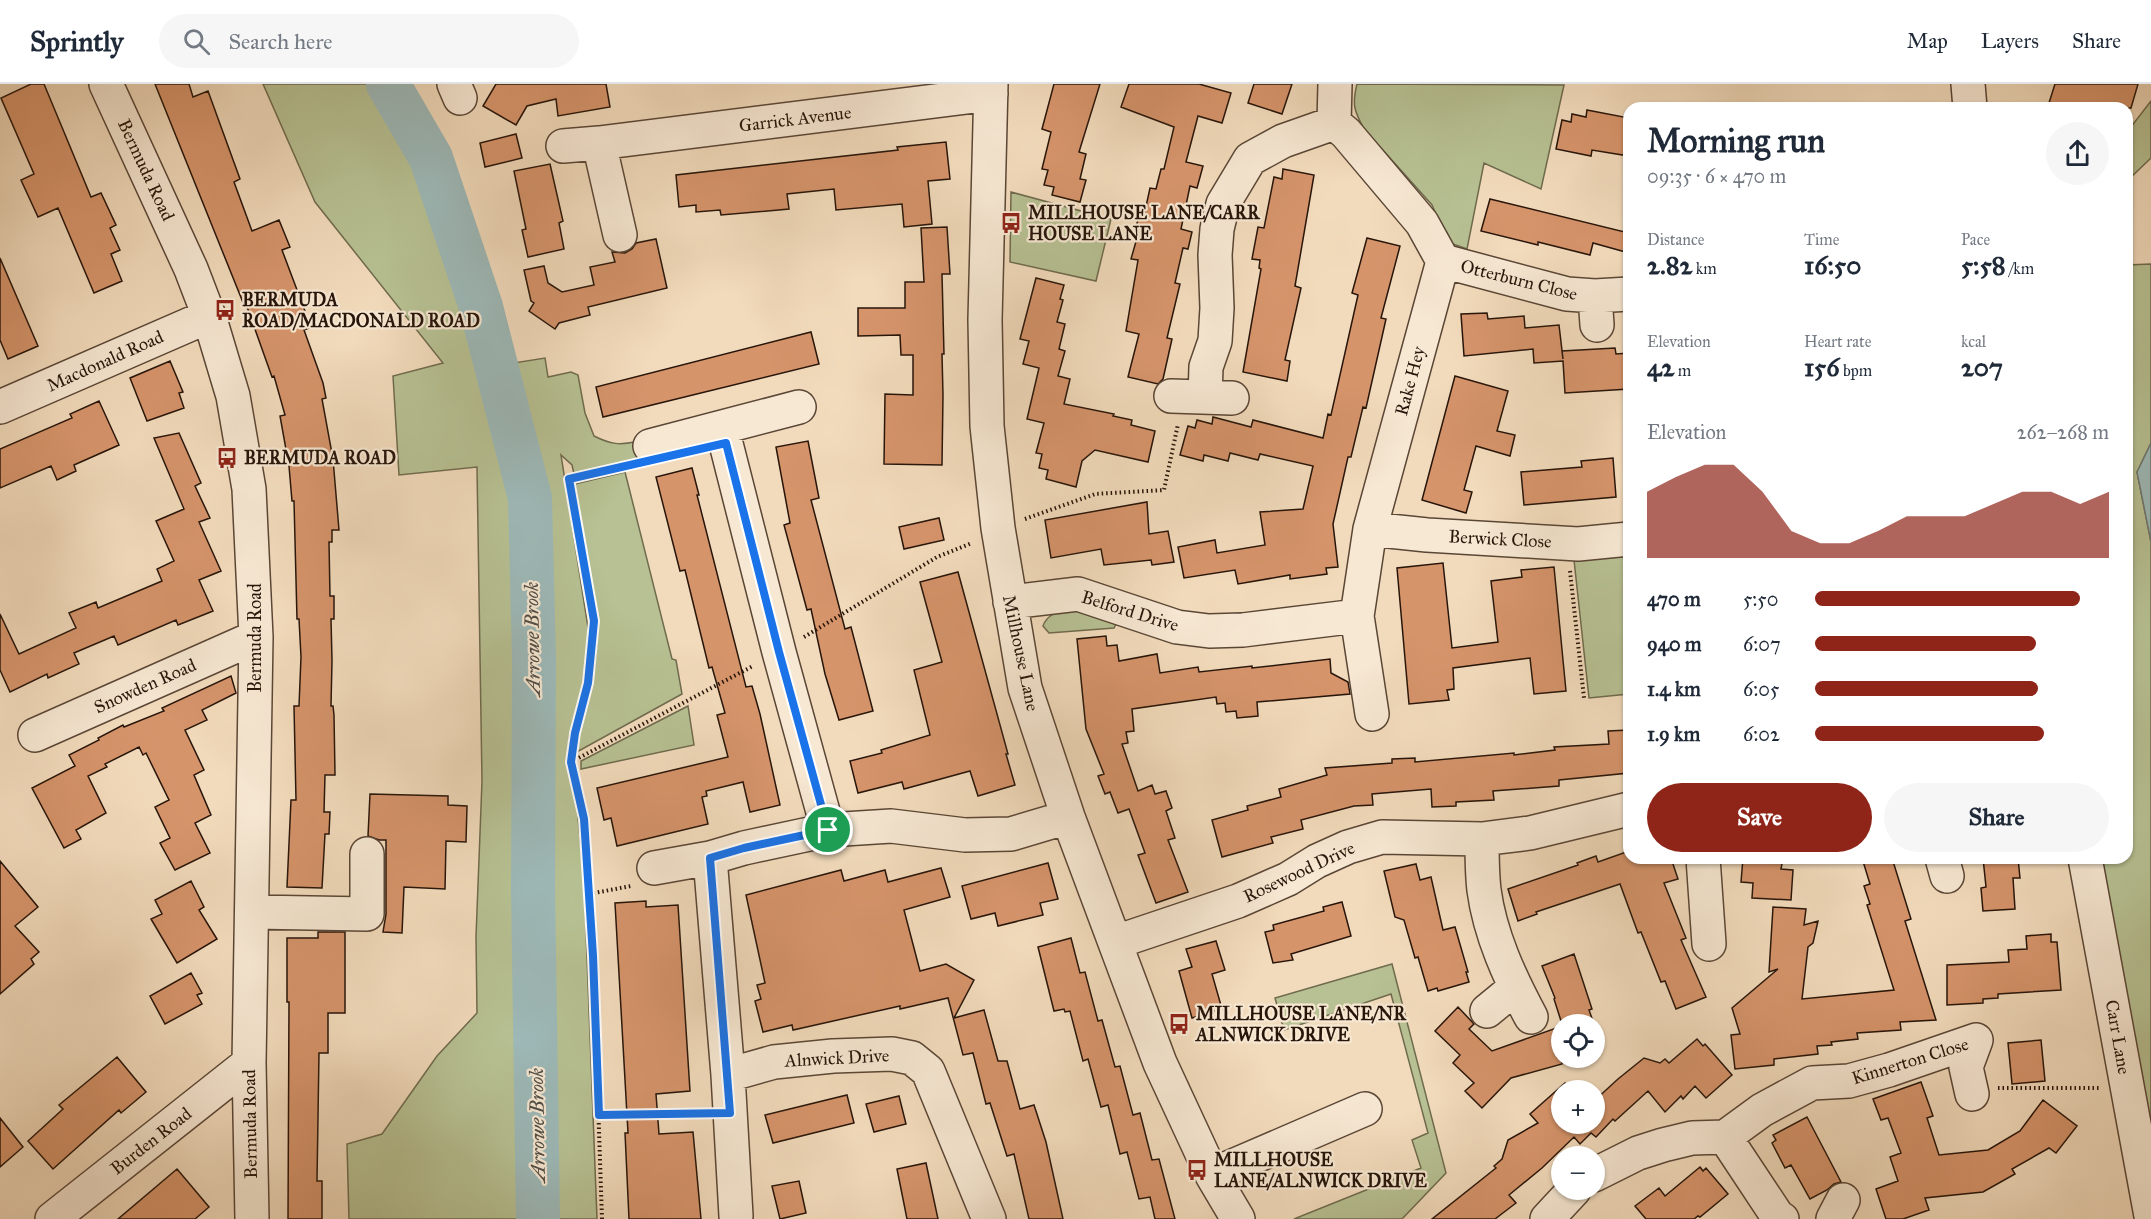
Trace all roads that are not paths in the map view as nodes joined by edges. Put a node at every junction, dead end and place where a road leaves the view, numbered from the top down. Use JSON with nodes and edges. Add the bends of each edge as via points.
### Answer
{"nodes":[{"id":1,"x":106,"y":84,"type":"edge"},
{"id":2,"x":1335,"y":84,"type":"edge"},
{"id":3,"x":1968,"y":84,"type":"edge"},
{"id":4,"x":991,"y":89,"type":"edge"},
{"id":5,"x":1970,"y":102,"type":"edge"},
{"id":6,"x":1334,"y":123,"type":"junction"},
{"id":7,"x":598,"y":143,"type":"junction"},
{"id":8,"x":563,"y":146,"type":"dead end"},
{"id":9,"x":620,"y":235,"type":"dead end"},
{"id":10,"x":1443,"y":261,"type":"junction"},
{"id":11,"x":1623,"y":297,"type":"edge"},
{"id":12,"x":209,"y":316,"type":"junction"},
{"id":13,"x":1198,"y":397,"type":"road end"},
{"id":14,"x":0,"y":407,"type":"edge"},
{"id":15,"x":799,"y":407,"type":"dead end"},
{"id":16,"x":722,"y":428,"type":"junction"},
{"id":17,"x":641,"y":455,"type":"road end"},
{"id":18,"x":1370,"y":529,"type":"junction"},
{"id":19,"x":1623,"y":540,"type":"edge"},
{"id":20,"x":1010,"y":602,"type":"junction"},
{"id":21,"x":1357,"y":616,"type":"junction"},
{"id":22,"x":256,"y":637,"type":"junction"},
{"id":23,"x":1372,"y":714,"type":"dead end"},
{"id":24,"x":35,"y":735,"type":"dead end"},
{"id":25,"x":1623,"y":810,"type":"edge"},
{"id":26,"x":1068,"y":817,"type":"junction"},
{"id":27,"x":828,"y":830,"type":"junction"},
{"id":28,"x":1482,"y":839,"type":"junction"},
{"id":29,"x":367,"y":855,"type":"dead end"},
{"id":30,"x":710,"y":858,"type":"junction"},
{"id":31,"x":1703,"y":864,"type":"edge"},
{"id":32,"x":2086,"y":864,"type":"edge"},
{"id":33,"x":654,"y":868,"type":"road end"},
{"id":34,"x":252,"y":912,"type":"junction"},
{"id":35,"x":1116,"y":942,"type":"junction"},
{"id":36,"x":1709,"y":944,"type":"dead end"},
{"id":37,"x":1515,"y":988,"type":"junction"},
{"id":38,"x":1487,"y":1011,"type":"dead end"},
{"id":39,"x":1531,"y":1017,"type":"dead end"},
{"id":40,"x":249,"y":1063,"type":"junction"},
{"id":41,"x":728,"y":1075,"type":"junction"},
{"id":42,"x":1972,"y":1091,"type":"road end"},
{"id":43,"x":1365,"y":1109,"type":"dead end"},
{"id":44,"x":1725,"y":1137,"type":"junction"},
{"id":45,"x":1605,"y":1170,"type":"edge"},
{"id":46,"x":1212,"y":1175,"type":"junction"},
{"id":47,"x":1565,"y":1200,"type":"edge"},
{"id":48,"x":736,"y":1216,"type":"dead end"},
{"id":49,"x":2151,"y":1216,"type":"edge"},
{"id":50,"x":52,"y":1219,"type":"edge"},
{"id":51,"x":252,"y":1219,"type":"edge"},
{"id":52,"x":989,"y":1219,"type":"edge"},
{"id":53,"x":1238,"y":1219,"type":"edge"},
{"id":54,"x":1547,"y":1219,"type":"edge"},
{"id":55,"x":1782,"y":1219,"type":"edge"}],
"edges":[{"from":1,"to":12,"type":"street","name":"Bermuda Road"},
{"from":2,"to":6,"type":"street"},
{"from":3,"to":5,"type":"street"},
{"from":4,"to":7,"type":"street","name":"Garrick Avenue"},
{"from":4,"to":20,"type":"street","name":"Millhouse Lane","via":[[987,426]]},
{"from":6,"to":10,"type":"street","via":[[1422,223]]},
{"from":6,"to":13,"type":"street","via":[[1283,141],[1250,159],[1223,204],[1215,255],[1215,341]]},
{"from":7,"to":8,"type":"street","name":"Garrick Avenue"},
{"from":7,"to":9,"type":"street"},
{"from":10,"to":11,"type":"street","name":"Otterburn Close","via":[[1566,294],[1596,311]]},
{"from":10,"to":18,"type":"street","name":"Rake Hey"},
{"from":12,"to":14,"type":"street","name":"Macdonald Road"},
{"from":12,"to":22,"type":"street","name":"Bermuda Road","via":[[233,396],[249,489]]},
{"from":15,"to":16,"type":"street"},
{"from":16,"to":17,"type":"street"},
{"from":16,"to":27,"type":"street"},
{"from":18,"to":19,"type":"street","name":"Berwick Close","via":[[1578,544]]},
{"from":18,"to":21,"type":"street","name":"Rake Hey"},
{"from":20,"to":21,"type":"street","name":"Belford Drive","via":[[1078,594],[1177,627],[1209,631]]},
{"from":20,"to":26,"type":"street","name":"Millhouse Lane","via":[[1025,688]]},
{"from":21,"to":23,"type":"street","name":"Rake Hey"},
{"from":22,"to":24,"type":"street","name":"Snowden Road"},
{"from":22,"to":34,"type":"street","name":"Bermuda Road"},
{"from":25,"to":28,"type":"street","name":"Rosewood Drive","via":[[1530,833]]},
{"from":26,"to":27,"type":"street","via":[[1011,834],[965,835],[891,826]]},
{"from":26,"to":35,"type":"street","name":"Millhouse Lane"},
{"from":27,"to":30,"type":"street"},
{"from":28,"to":35,"type":"street","name":"Rosewood Drive","via":[[1382,837],[1348,847],[1238,901]]},
{"from":28,"to":37,"type":"street","via":[[1484,891]]},
{"from":29,"to":34,"type":"street","via":[[367,914]]},
{"from":30,"to":33,"type":"street"},
{"from":30,"to":41,"type":"street"},
{"from":31,"to":36,"type":"street"},
{"from":32,"to":49,"type":"street","name":"Carr Lane"},
{"from":34,"to":40,"type":"street","name":"Bermuda Road"},
{"from":35,"to":46,"type":"street","name":"Millhouse Lane","via":[[1160,1063]]},
{"from":37,"to":38,"type":"street"},
{"from":37,"to":39,"type":"street"},
{"from":40,"to":50,"type":"street","name":"Burden Road"},
{"from":40,"to":51,"type":"street","name":"Bermuda Road"},
{"from":41,"to":48,"type":"street"},
{"from":41,"to":52,"type":"street","name":"Alnwick Drive","via":[[774,1062],[833,1056],[892,1054],[912,1058],[928,1071]]},
{"from":42,"to":44,"type":"street","name":"Kinnerton Close","via":[[1966,1067],[1976,1040],[1849,1081],[1812,1083],[1762,1110]]},
{"from":43,"to":46,"type":"street"},
{"from":44,"to":45,"type":"street","via":[[1692,1138],[1663,1145]]},
{"from":44,"to":55,"type":"street"},
{"from":46,"to":53,"type":"street","name":"Millhouse Lane"},
{"from":47,"to":54,"type":"street"}]}
